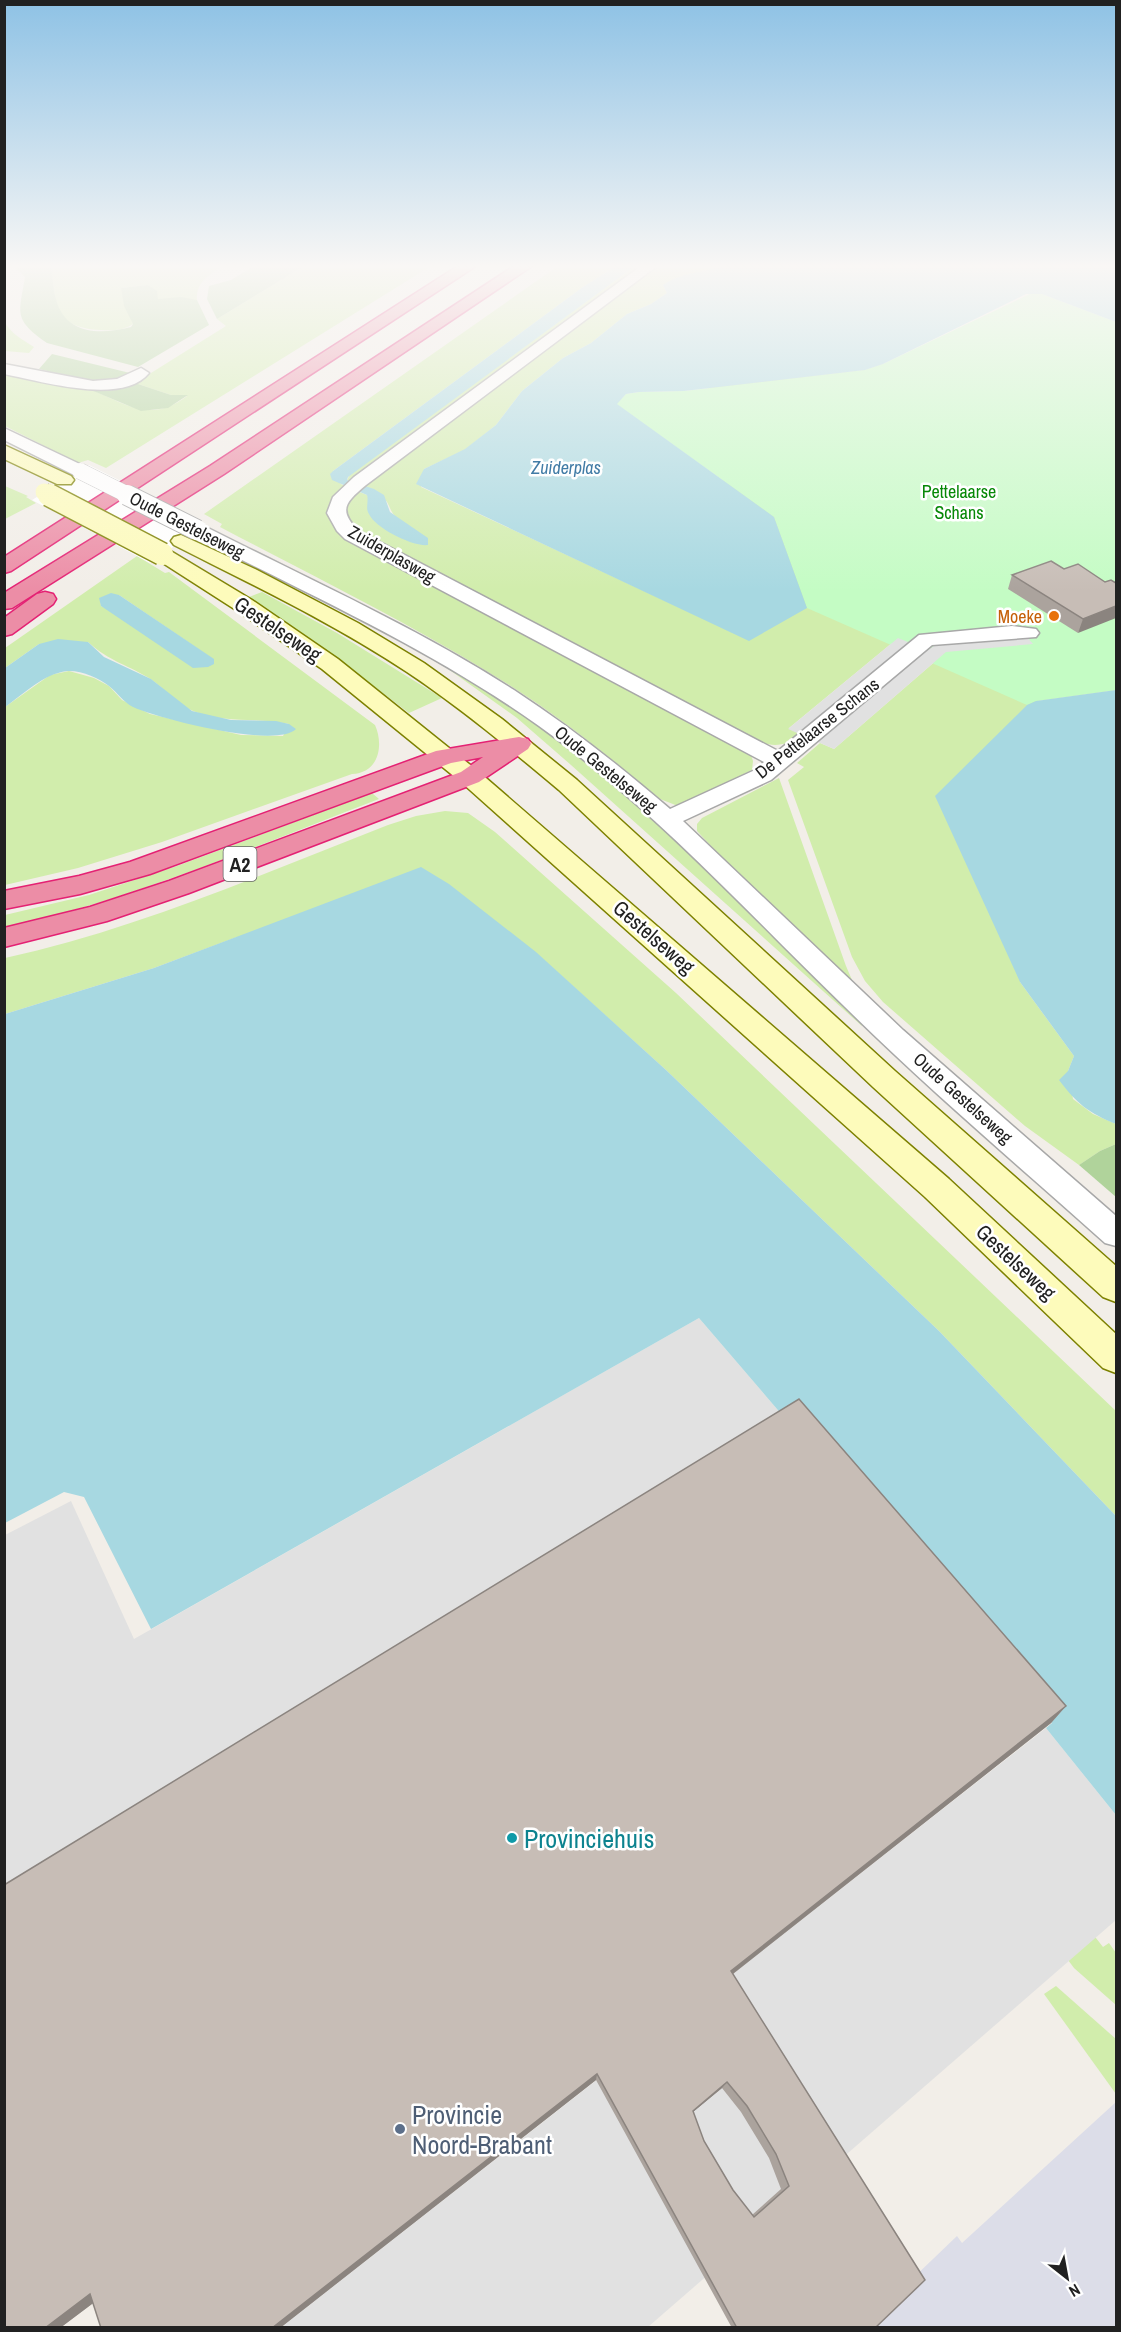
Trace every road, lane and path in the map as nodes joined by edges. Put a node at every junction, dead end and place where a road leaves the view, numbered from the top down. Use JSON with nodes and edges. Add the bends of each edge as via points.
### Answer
{"nodes":[{"id":1,"x":35,"y":375,"type":"edge"},
{"id":2,"x":137,"y":375,"type":"edge"},
{"id":3,"x":275,"y":375,"type":"edge"},
{"id":4,"x":300,"y":375,"type":"edge"},
{"id":5,"x":360,"y":375,"type":"edge"},
{"id":6,"x":504,"y":375,"type":"edge"},
{"id":7,"x":4,"y":433,"type":"edge"},
{"id":8,"x":4,"y":451,"type":"edge"},
{"id":9,"x":217,"y":470,"type":"junction"},
{"id":10,"x":72,"y":476,"type":"junction"},
{"id":11,"x":24,"y":483,"type":"dead end"},
{"id":12,"x":53,"y":512,"type":"dead end"},
{"id":13,"x":189,"y":535,"type":"junction"},
{"id":14,"x":4,"y":567,"type":"edge"},
{"id":15,"x":4,"y":603,"type":"edge"},
{"id":16,"x":4,"y":629,"type":"edge"},
{"id":17,"x":1029,"y":633,"type":"dead end"},
{"id":18,"x":519,"y":744,"type":"junction"},
{"id":19,"x":445,"y":756,"type":"junction"},
{"id":20,"x":779,"y":760,"type":"junction"},
{"id":21,"x":470,"y":777,"type":"junction"},
{"id":22,"x":667,"y":819,"type":"junction"},
{"id":23,"x":4,"y":900,"type":"edge"},
{"id":24,"x":4,"y":938,"type":"edge"},
{"id":25,"x":1116,"y":1234,"type":"edge"},
{"id":26,"x":1116,"y":1287,"type":"edge"},
{"id":27,"x":1116,"y":1357,"type":"edge"}],
"edges":[{"from":1,"to":2,"type":"street","via":[[93,386],[120,383]]},
{"from":3,"to":12,"type":"highway"},
{"from":4,"to":14,"type":"highway"},
{"from":5,"to":9,"type":"highway"},
{"from":6,"to":20,"type":"street","name":"Zuiderplasweg","via":[[353,487],[337,502],[335,514],[340,525],[352,535]]},
{"from":7,"to":10,"type":"street"},
{"from":8,"to":10,"type":"main road","name":"Gestelseweg"},
{"from":9,"to":15,"type":"highway"},
{"from":9,"to":16,"type":"highway"},
{"from":10,"to":13,"type":"main road","name":"Gestelseweg"},
{"from":11,"to":19,"type":"main road","name":"Gestelseweg","bridge":true,"via":[[162,554],[244,605],[330,664]]},
{"from":13,"to":18,"type":"main road","name":"Gestelseweg","via":[[447,688]]},
{"from":13,"to":22,"type":"street","name":"Oude Gestelseweg","via":[[421,643],[480,676],[601,761]]},
{"from":17,"to":20,"type":"street","name":"De Pettelaarse Schans","via":[[924,630]]},
{"from":18,"to":19,"type":"highway"},
{"from":18,"to":21,"type":"highway"},
{"from":18,"to":26,"type":"main road","name":"Gestelseweg"},
{"from":19,"to":21,"type":"main road","name":"Gestelseweg"},
{"from":19,"to":23,"type":"highway","number":"A2","via":[[140,868]]},
{"from":20,"to":22,"type":"street","name":"De Pettelaarse Schans","via":[[763,775]]},
{"from":21,"to":24,"type":"highway","number":"A2","via":[[179,887]]},
{"from":21,"to":27,"type":"main road","name":"Gestelseweg","via":[[937,1188]]},
{"from":22,"to":25,"type":"street","name":"Oude Gestelseweg","via":[[863,1009]]}]}
